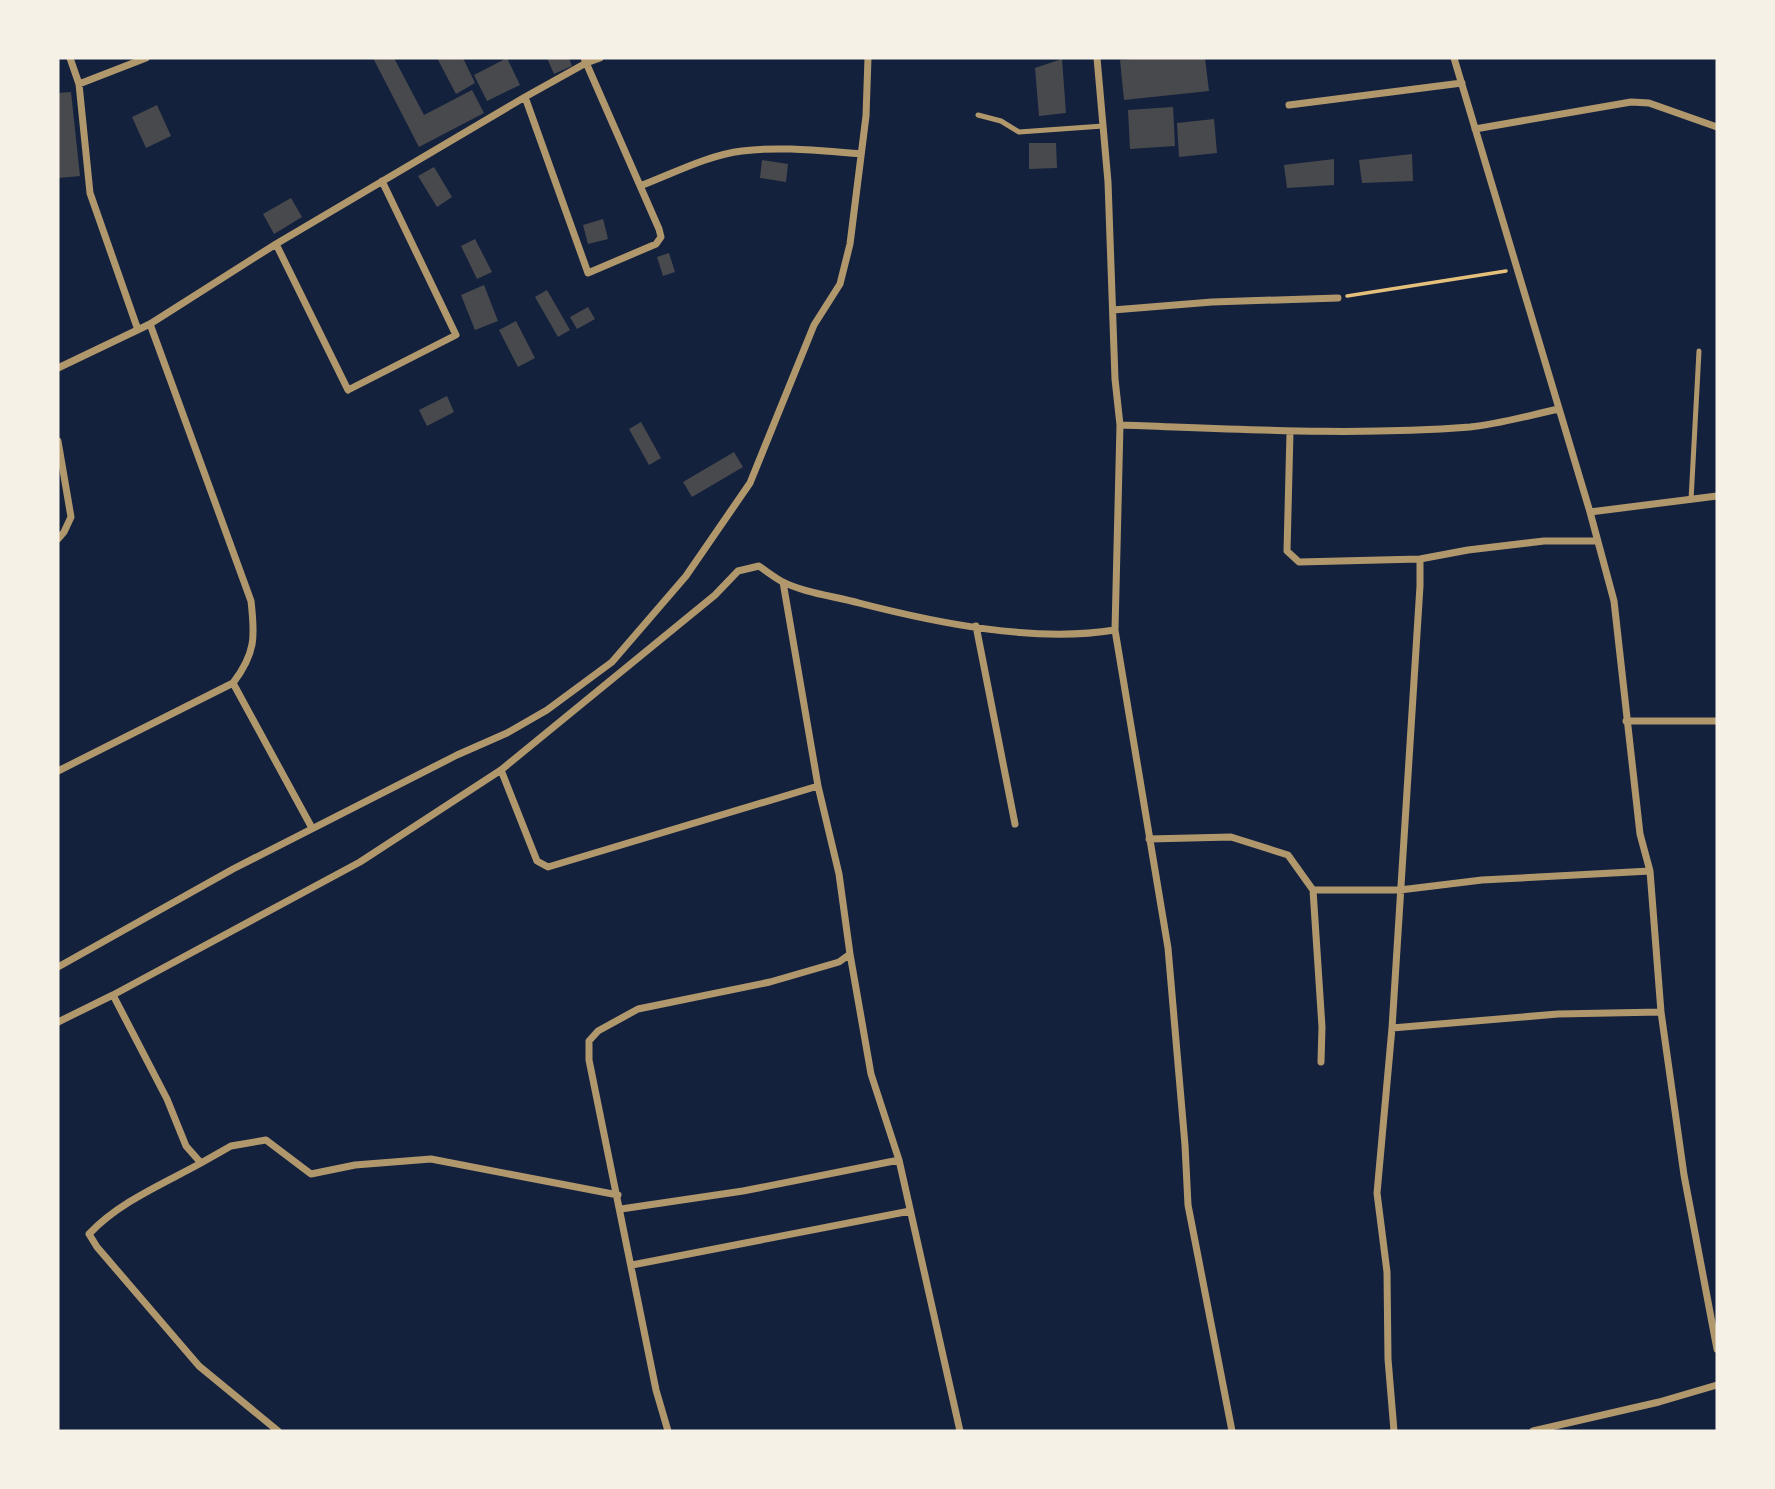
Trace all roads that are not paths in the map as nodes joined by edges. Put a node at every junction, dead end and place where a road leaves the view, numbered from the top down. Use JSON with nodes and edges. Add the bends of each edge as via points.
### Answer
{"nodes":[{"id":1,"x":70,"y":58,"type":"edge"},
{"id":2,"x":146,"y":58,"type":"edge"},
{"id":3,"x":600,"y":58,"type":"edge"},
{"id":4,"x":868,"y":58,"type":"edge"},
{"id":5,"x":1097,"y":58,"type":"edge"},
{"id":6,"x":1454,"y":58,"type":"edge"},
{"id":7,"x":585,"y":60,"type":"edge"},
{"id":8,"x":1462,"y":83,"type":"junction"},
{"id":9,"x":79,"y":84,"type":"junction"},
{"id":10,"x":525,"y":97,"type":"junction"},
{"id":11,"x":1289,"y":105,"type":"dead end"},
{"id":12,"x":978,"y":114,"type":"dead end"},
{"id":13,"x":1103,"y":126,"type":"junction"},
{"id":14,"x":1717,"y":127,"type":"edge"},
{"id":15,"x":1475,"y":130,"type":"junction"},
{"id":16,"x":861,"y":154,"type":"junction"},
{"id":17,"x":382,"y":181,"type":"junction"},
{"id":18,"x":640,"y":186,"type":"junction"},
{"id":19,"x":276,"y":244,"type":"junction"},
{"id":20,"x":1338,"y":298,"type":"road end"},
{"id":21,"x":1113,"y":310,"type":"junction"},
{"id":22,"x":150,"y":324,"type":"junction"},
{"id":23,"x":138,"y":330,"type":"junction"},
{"id":24,"x":1699,"y":351,"type":"dead end"},
{"id":25,"x":58,"y":368,"type":"edge"},
{"id":26,"x":1559,"y":409,"type":"junction"},
{"id":27,"x":1119,"y":425,"type":"junction"},
{"id":28,"x":1290,"y":432,"type":"junction"},
{"id":29,"x":58,"y":442,"type":"edge"},
{"id":30,"x":1717,"y":496,"type":"edge"},
{"id":31,"x":1691,"y":500,"type":"junction"},
{"id":32,"x":1590,"y":512,"type":"junction"},
{"id":33,"x":58,"y":539,"type":"edge"},
{"id":34,"x":1597,"y":541,"type":"junction"},
{"id":35,"x":1420,"y":559,"type":"junction"},
{"id":36,"x":783,"y":582,"type":"junction"},
{"id":37,"x":976,"y":626,"type":"junction"},
{"id":38,"x":1115,"y":631,"type":"junction"},
{"id":39,"x":233,"y":683,"type":"junction"},
{"id":40,"x":1626,"y":721,"type":"junction"},
{"id":41,"x":1717,"y":721,"type":"edge"},
{"id":42,"x":501,"y":770,"type":"junction"},
{"id":43,"x":58,"y":771,"type":"edge"},
{"id":44,"x":818,"y":786,"type":"junction"},
{"id":45,"x":1015,"y":824,"type":"dead end"},
{"id":46,"x":313,"y":828,"type":"junction"},
{"id":47,"x":1149,"y":839,"type":"junction"},
{"id":48,"x":1650,"y":871,"type":"junction"},
{"id":49,"x":1313,"y":890,"type":"junction"},
{"id":50,"x":1400,"y":890,"type":"junction"},
{"id":51,"x":850,"y":954,"type":"junction"},
{"id":52,"x":58,"y":967,"type":"edge"},
{"id":53,"x":114,"y":995,"type":"junction"},
{"id":54,"x":1661,"y":1012,"type":"junction"},
{"id":55,"x":58,"y":1022,"type":"edge"},
{"id":56,"x":1392,"y":1028,"type":"junction"},
{"id":57,"x":1321,"y":1062,"type":"dead end"},
{"id":58,"x":899,"y":1160,"type":"junction"},
{"id":59,"x":201,"y":1163,"type":"junction"},
{"id":60,"x":618,"y":1195,"type":"junction"},
{"id":61,"x":621,"y":1209,"type":"junction"},
{"id":62,"x":910,"y":1210,"type":"junction"},
{"id":63,"x":632,"y":1265,"type":"junction"},
{"id":64,"x":1717,"y":1349,"type":"edge"},
{"id":65,"x":1717,"y":1385,"type":"edge"},
{"id":66,"x":278,"y":1431,"type":"edge"},
{"id":67,"x":668,"y":1431,"type":"edge"},
{"id":68,"x":960,"y":1431,"type":"edge"},
{"id":69,"x":1231,"y":1431,"type":"edge"},
{"id":70,"x":1394,"y":1431,"type":"edge"},
{"id":71,"x":1533,"y":1431,"type":"edge"}],
"edges":[{"from":1,"to":9,"type":"street"},
{"from":2,"to":9,"type":"street"},
{"from":3,"to":7,"type":"street"},
{"from":4,"to":16,"type":"street"},
{"from":5,"to":13,"type":"street"},
{"from":6,"to":8,"type":"street"},
{"from":7,"to":10,"type":"street"},
{"from":7,"to":18,"type":"street"},
{"from":8,"to":11,"type":"street"},
{"from":8,"to":15,"type":"street"},
{"from":9,"to":23,"type":"street","via":[[90,192]]},
{"from":10,"to":17,"type":"street"},
{"from":10,"to":18,"type":"street","via":[[588,273],[656,244],[661,237]]},
{"from":12,"to":13,"type":"lane","via":[[1019,132]]},
{"from":13,"to":21,"type":"street"},
{"from":14,"to":15,"type":"street","via":[[1649,103],[1631,102]]},
{"from":15,"to":26,"type":"street"},
{"from":16,"to":18,"type":"street","via":[[775,148],[740,151]]},
{"from":16,"to":46,"type":"street","via":[[840,284],[814,325],[750,483],[686,576],[612,662],[547,710]]},
{"from":17,"to":19,"type":"street"},
{"from":17,"to":19,"type":"street","via":[[456,335],[348,390]]},
{"from":19,"to":22,"type":"street"},
{"from":20,"to":21,"type":"street"},
{"from":21,"to":27,"type":"street"},
{"from":22,"to":23,"type":"street"},
{"from":22,"to":39,"type":"street","via":[[251,601],[255,637],[245,667]]},
{"from":23,"to":25,"type":"street"},
{"from":24,"to":31,"type":"lane"},
{"from":26,"to":28,"type":"street","via":[[1473,427]]},
{"from":26,"to":32,"type":"street"},
{"from":27,"to":28,"type":"street"},
{"from":27,"to":38,"type":"street"},
{"from":28,"to":35,"type":"street","via":[[1287,551],[1299,562]]},
{"from":29,"to":33,"type":"street","via":[[71,517]]},
{"from":30,"to":31,"type":"street"},
{"from":31,"to":32,"type":"street"},
{"from":32,"to":34,"type":"street"},
{"from":34,"to":35,"type":"street","via":[[1545,541]]},
{"from":34,"to":40,"type":"street","via":[[1614,601]]},
{"from":35,"to":50,"type":"street"},
{"from":36,"to":37,"type":"street","via":[[916,617]]},
{"from":36,"to":42,"type":"street","via":[[759,566],[738,571],[715,595]]},
{"from":36,"to":44,"type":"street"},
{"from":37,"to":38,"type":"street","via":[[1038,634]]},
{"from":37,"to":45,"type":"street"},
{"from":38,"to":47,"type":"street"},
{"from":39,"to":43,"type":"street"},
{"from":39,"to":46,"type":"street"},
{"from":40,"to":41,"type":"street"},
{"from":40,"to":48,"type":"street","via":[[1640,834]]},
{"from":42,"to":44,"type":"street","via":[[537,861],[548,867]]},
{"from":42,"to":53,"type":"street","via":[[359,862]]},
{"from":44,"to":51,"type":"street","via":[[839,874]]},
{"from":46,"to":52,"type":"street"},
{"from":47,"to":49,"type":"street","via":[[1231,837],[1288,855]]},
{"from":47,"to":69,"type":"street","via":[[1168,948],[1188,1205]]},
{"from":48,"to":50,"type":"street","via":[[1482,880]]},
{"from":48,"to":54,"type":"street"},
{"from":49,"to":50,"type":"street"},
{"from":49,"to":57,"type":"street"},
{"from":50,"to":56,"type":"street"},
{"from":51,"to":58,"type":"street","via":[[871,1074]]},
{"from":51,"to":60,"type":"street","via":[[839,962],[770,982],[638,1009],[598,1031],[589,1041],[589,1060]]},
{"from":53,"to":55,"type":"street"},
{"from":53,"to":59,"type":"street","via":[[186,1146]]},
{"from":54,"to":56,"type":"street","via":[[1558,1014]]},
{"from":54,"to":64,"type":"street","via":[[1684,1175]]},
{"from":56,"to":70,"type":"street","via":[[1377,1193],[1387,1272]]},
{"from":58,"to":61,"type":"street"},
{"from":58,"to":62,"type":"street"},
{"from":59,"to":60,"type":"street","via":[[231,1146],[266,1140],[311,1174],[431,1159]]},
{"from":59,"to":66,"type":"street","via":[[140,1195],[89,1234],[199,1366]]},
{"from":60,"to":61,"type":"street"},
{"from":61,"to":63,"type":"street"},
{"from":62,"to":63,"type":"street"},
{"from":62,"to":68,"type":"street"},
{"from":63,"to":67,"type":"street"},
{"from":65,"to":71,"type":"street"}]}
